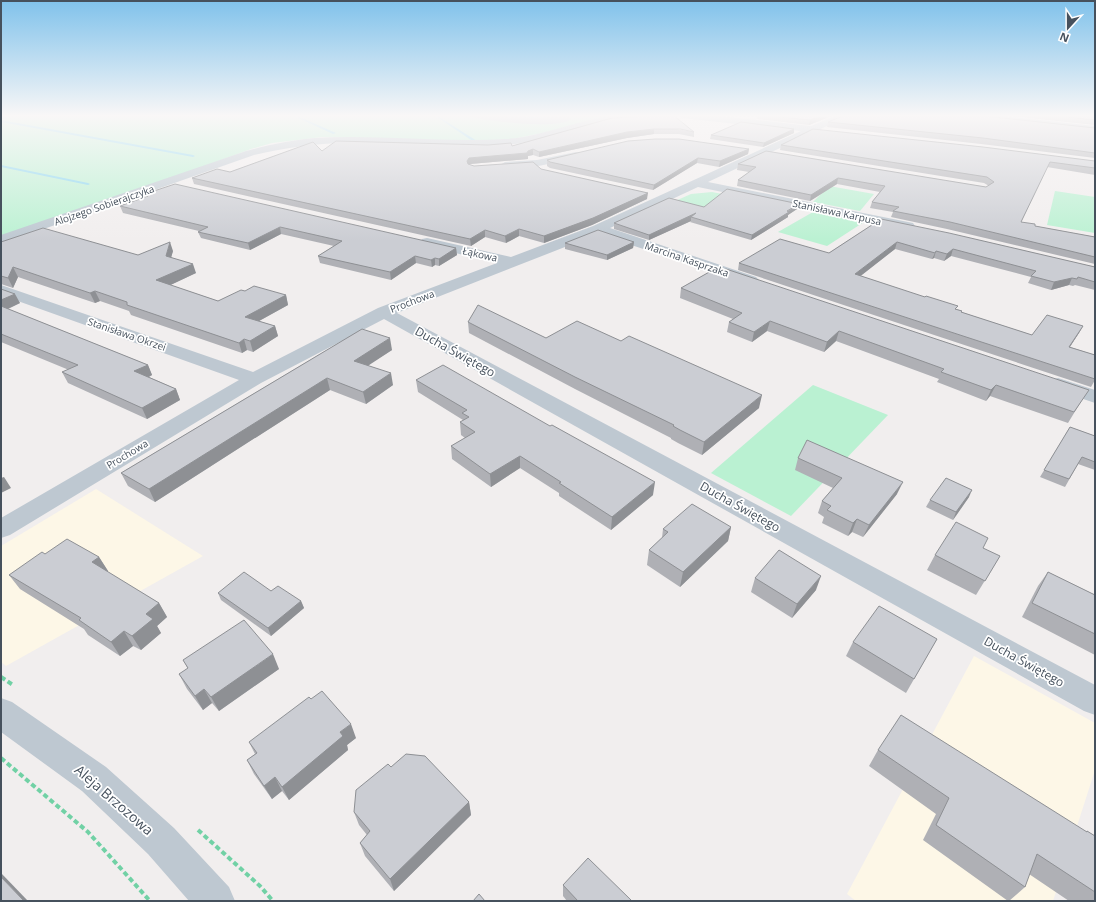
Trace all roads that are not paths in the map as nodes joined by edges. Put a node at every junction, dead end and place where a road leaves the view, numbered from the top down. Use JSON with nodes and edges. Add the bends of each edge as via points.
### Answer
{"nodes":[{"id":1,"x":241,"y":157,"type":"edge"},
{"id":2,"x":531,"y":157,"type":"edge"},
{"id":3,"x":564,"y":157,"type":"edge"},
{"id":4,"x":744,"y":157,"type":"edge"},
{"id":5,"x":537,"y":163,"type":"junction"},
{"id":6,"x":498,"y":166,"type":"edge"},
{"id":7,"x":550,"y":172,"type":"edge"},
{"id":8,"x":169,"y":182,"type":"junction"},
{"id":9,"x":696,"y":183,"type":"junction"},
{"id":10,"x":189,"y":187,"type":"edge"},
{"id":11,"x":598,"y":229,"type":"junction"},
{"id":12,"x":923,"y":229,"type":"edge"},
{"id":13,"x":412,"y":239,"type":"edge"},
{"id":14,"x":1,"y":240,"type":"edge"},
{"id":15,"x":512,"y":262,"type":"junction"},
{"id":16,"x":764,"y":285,"type":"edge"},
{"id":17,"x":1,"y":290,"type":"edge"},
{"id":18,"x":384,"y":312,"type":"junction"},
{"id":19,"x":254,"y":379,"type":"junction"},
{"id":20,"x":1042,"y":379,"type":"edge"},
{"id":21,"x":1095,"y":397,"type":"edge"},
{"id":22,"x":1,"y":529,"type":"edge"},
{"id":23,"x":1095,"y":701,"type":"edge"},
{"id":24,"x":1,"y":713,"type":"edge"},
{"id":25,"x":215,"y":901,"type":"edge"}],
"edges":[{"from":1,"to":8,"type":"street","name":"Alojzego Sobierajczyka"},
{"from":2,"to":5,"type":"street"},
{"from":3,"to":5,"type":"street"},
{"from":4,"to":9,"type":"street","name":"Prochowa"},
{"from":5,"to":6,"type":"street"},
{"from":5,"to":7,"type":"street"},
{"from":8,"to":10,"type":"street"},
{"from":8,"to":14,"type":"street","name":"Alojzego Sobierajczyka"},
{"from":9,"to":11,"type":"street","name":"Prochowa","via":[[656,197]]},
{"from":9,"to":12,"type":"street","name":"Stanisława Karpusa"},
{"from":11,"to":15,"type":"street","name":"Prochowa"},
{"from":11,"to":16,"type":"street","name":"Marcina Kasprzaka"},
{"from":13,"to":15,"type":"street","name":"Łąkowa"},
{"from":15,"to":18,"type":"street","name":"Prochowa"},
{"from":17,"to":19,"type":"street","name":"Stanisława Okrzei"},
{"from":18,"to":19,"type":"street","name":"Prochowa"},
{"from":18,"to":23,"type":"street","name":"Ducha Świętego"},
{"from":19,"to":22,"type":"street","name":"Prochowa"},
{"from":20,"to":21,"type":"street"},
{"from":24,"to":25,"type":"street","name":"Aleja Brzozowa","via":[[94,779],[161,841]]}]}
